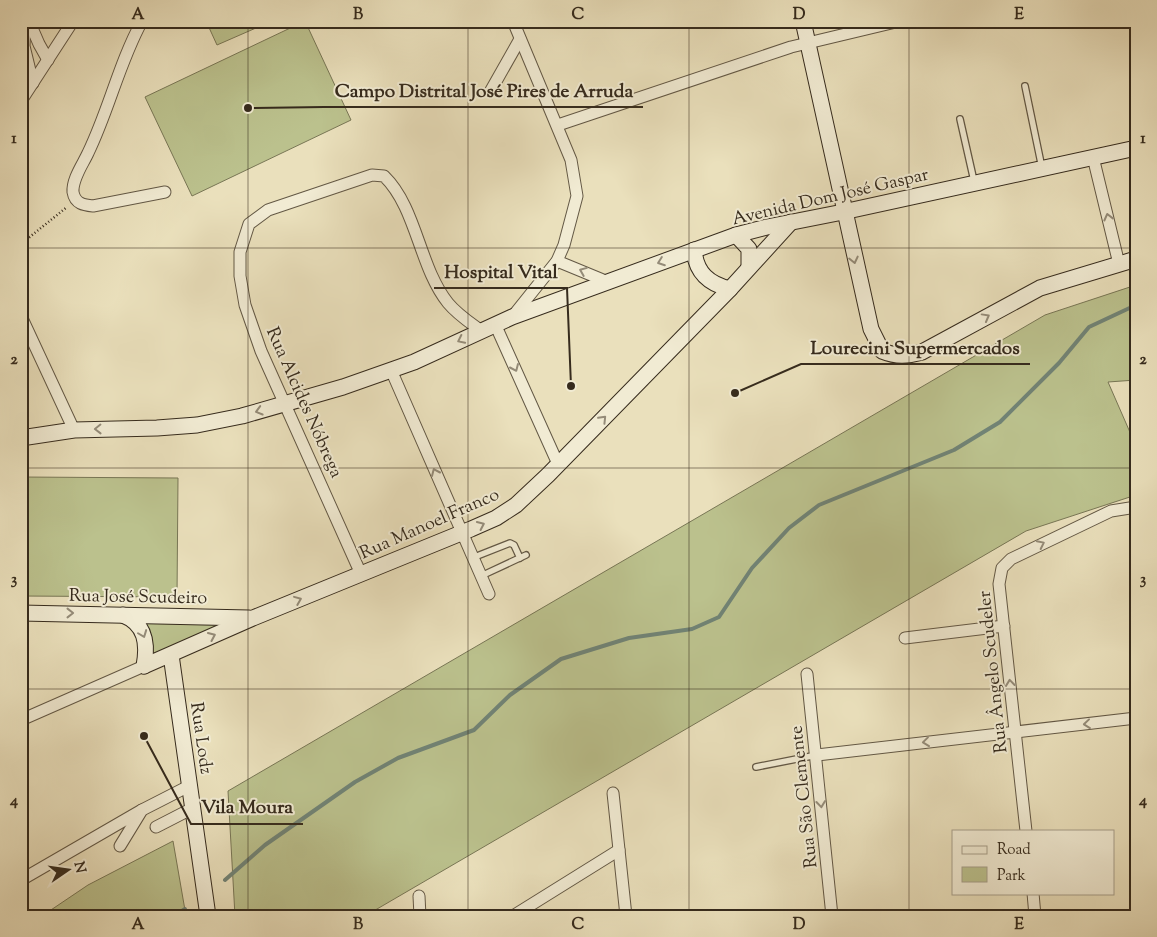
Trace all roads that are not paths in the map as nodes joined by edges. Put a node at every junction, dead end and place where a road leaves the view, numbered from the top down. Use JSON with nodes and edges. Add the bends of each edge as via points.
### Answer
{"nodes":[{"id":1,"x":27,"y":21,"type":"edge"},
{"id":2,"x":73,"y":21,"type":"edge"},
{"id":3,"x":142,"y":21,"type":"edge"},
{"id":4,"x":513,"y":21,"type":"edge"},
{"id":5,"x":803,"y":21,"type":"edge"},
{"id":6,"x":900,"y":21,"type":"edge"},
{"id":7,"x":520,"y":39,"type":"junction"},
{"id":8,"x":807,"y":42,"type":"junction"},
{"id":9,"x":48,"y":60,"type":"junction"},
{"id":10,"x":33,"y":83,"type":"junction"},
{"id":11,"x":1025,"y":86,"type":"dead end"},
{"id":12,"x":490,"y":92,"type":"dead end"},
{"id":13,"x":21,"y":101,"type":"edge"},
{"id":14,"x":960,"y":119,"type":"dead end"},
{"id":15,"x":558,"y":126,"type":"junction"},
{"id":16,"x":1136,"y":148,"type":"edge"},
{"id":17,"x":1093,"y":157,"type":"junction"},
{"id":18,"x":1042,"y":168,"type":"junction"},
{"id":19,"x":975,"y":183,"type":"junction"},
{"id":20,"x":165,"y":192,"type":"dead end"},
{"id":21,"x":843,"y":212,"type":"junction"},
{"id":22,"x":791,"y":222,"type":"junction"},
{"id":23,"x":736,"y":236,"type":"junction"},
{"id":24,"x":694,"y":250,"type":"junction"},
{"id":25,"x":1136,"y":259,"type":"edge"},
{"id":26,"x":557,"y":261,"type":"junction"},
{"id":27,"x":1119,"y":264,"type":"junction"},
{"id":28,"x":749,"y":267,"type":"junction"},
{"id":29,"x":608,"y":282,"type":"junction"},
{"id":30,"x":730,"y":289,"type":"junction"},
{"id":31,"x":21,"y":316,"type":"edge"},
{"id":32,"x":512,"y":317,"type":"junction"},
{"id":33,"x":495,"y":324,"type":"junction"},
{"id":34,"x":480,"y":330,"type":"junction"},
{"id":35,"x":391,"y":370,"type":"junction"},
{"id":36,"x":285,"y":404,"type":"junction"},
{"id":37,"x":74,"y":430,"type":"junction"},
{"id":38,"x":21,"y":438,"type":"edge"},
{"id":39,"x":558,"y":464,"type":"junction"},
{"id":40,"x":1136,"y":507,"type":"edge"},
{"id":41,"x":462,"y":533,"type":"junction"},
{"id":42,"x":526,"y":555,"type":"dead end"},
{"id":43,"x":472,"y":558,"type":"junction"},
{"id":44,"x":520,"y":558,"type":"junction"},
{"id":45,"x":361,"y":574,"type":"junction"},
{"id":46,"x":481,"y":576,"type":"junction"},
{"id":47,"x":488,"y":594,"type":"dead end"},
{"id":48,"x":21,"y":613,"type":"edge"},
{"id":49,"x":119,"y":614,"type":"junction"},
{"id":50,"x":253,"y":618,"type":"junction"},
{"id":51,"x":1004,"y":626,"type":"junction"},
{"id":52,"x":905,"y":638,"type":"dead end"},
{"id":53,"x":172,"y":655,"type":"junction"},
{"id":54,"x":144,"y":666,"type":"junction"},
{"id":55,"x":807,"y":674,"type":"dead end"},
{"id":56,"x":1136,"y":718,"type":"edge"},
{"id":57,"x":21,"y":720,"type":"edge"},
{"id":58,"x":1015,"y":732,"type":"junction"},
{"id":59,"x":817,"y":755,"type":"junction"},
{"id":60,"x":756,"y":767,"type":"dead end"},
{"id":61,"x":189,"y":786,"type":"junction"},
{"id":62,"x":613,"y":793,"type":"dead end"},
{"id":63,"x":193,"y":808,"type":"junction"},
{"id":64,"x":142,"y":810,"type":"junction"},
{"id":65,"x":156,"y":827,"type":"dead end"},
{"id":66,"x":1026,"y":830,"type":"edge"},
{"id":67,"x":120,"y":846,"type":"dead end"},
{"id":68,"x":619,"y":850,"type":"junction"},
{"id":69,"x":21,"y":880,"type":"edge"},
{"id":70,"x":1033,"y":894,"type":"edge"},
{"id":71,"x":419,"y":896,"type":"dead end"},
{"id":72,"x":208,"y":916,"type":"edge"},
{"id":73,"x":420,"y":916,"type":"edge"},
{"id":74,"x":513,"y":916,"type":"edge"},
{"id":75,"x":626,"y":916,"type":"edge"},
{"id":76,"x":832,"y":916,"type":"edge"},
{"id":77,"x":1035,"y":916,"type":"edge"}],
"edges":[{"from":1,"to":9,"type":"street"},
{"from":1,"to":10,"type":"street","via":[[24,46]]},
{"from":2,"to":9,"type":"street"},
{"from":3,"to":20,"type":"street","via":[[74,184],[76,200],[82,205],[93,206]]},
{"from":4,"to":7,"type":"street"},
{"from":5,"to":8,"type":"street"},
{"from":6,"to":8,"type":"street"},
{"from":7,"to":12,"type":"street"},
{"from":7,"to":15,"type":"street"},
{"from":8,"to":15,"type":"street"},
{"from":8,"to":21,"type":"street"},
{"from":9,"to":10,"type":"street"},
{"from":10,"to":13,"type":"street"},
{"from":11,"to":18,"type":"lane"},
{"from":14,"to":19,"type":"lane"},
{"from":15,"to":26,"type":"street","via":[[571,160],[577,196]]},
{"from":16,"to":17,"type":"street","name":"Avenida Dom José Gaspar"},
{"from":17,"to":18,"type":"street","name":"Avenida Dom José Gaspar"},
{"from":27,"to":17,"type":"street","one_way":true},
{"from":18,"to":19,"type":"street","name":"Avenida Dom José Gaspar"},
{"from":19,"to":21,"type":"street","name":"Avenida Dom José Gaspar"},
{"from":21,"to":22,"type":"street","name":"Avenida Dom José Gaspar"},
{"from":21,"to":27,"type":"street","one_way":true,"via":[[871,329],[882,351],[894,356],[922,352],[1040,288]]},
{"from":22,"to":23,"type":"street","name":"Avenida Dom José Gaspar"},
{"from":22,"to":28,"type":"street","name":"Rua Manoel Franco"},
{"from":23,"to":24,"type":"street","name":"Avenida Dom José Gaspar"},
{"from":23,"to":28,"type":"street","via":[[749,249]]},
{"from":24,"to":29,"type":"street","name":"Avenida Dom José Gaspar","one_way":true},
{"from":24,"to":30,"type":"street","via":[[697,266],[705,278]]},
{"from":25,"to":27,"type":"street"},
{"from":29,"to":26,"type":"street","one_way":true},
{"from":26,"to":32,"type":"street"},
{"from":28,"to":30,"type":"street","name":"Rua Manoel Franco"},
{"from":29,"to":32,"type":"street","name":"Avenida Dom José Gaspar"},
{"from":39,"to":30,"type":"street","name":"Rua Manoel Franco","one_way":true},
{"from":31,"to":37,"type":"street"},
{"from":32,"to":33,"type":"street","name":"Avenida Dom José Gaspar"},
{"from":33,"to":34,"type":"street","name":"Avenida Dom José Gaspar"},
{"from":33,"to":39,"type":"street","one_way":true},
{"from":34,"to":35,"type":"street","name":"Avenida Dom José Gaspar","one_way":true},
{"from":34,"to":36,"type":"street","name":"Rua Alcides Nóbrega","via":[[447,302],[398,194],[384,176],[372,175],[268,210],[249,224],[243,239],[240,276],[245,305],[261,351]]},
{"from":35,"to":36,"type":"street","name":"Avenida Dom José Gaspar"},
{"from":41,"to":35,"type":"street","one_way":true},
{"from":36,"to":37,"type":"street","name":"Avenida Dom José Gaspar","one_way":true,"via":[[197,425]]},
{"from":36,"to":45,"type":"street","name":"Rua Alcides Nóbrega"},
{"from":37,"to":38,"type":"street","name":"Avenida Dom José Gaspar"},
{"from":41,"to":39,"type":"street","name":"Rua Manoel Franco","one_way":true,"via":[[516,505]]},
{"from":51,"to":40,"type":"street","name":"Rua Ângelo Scudeler","one_way":true,"via":[[999,584],[1002,568],[1011,559],[1111,510]]},
{"from":41,"to":43,"type":"street"},
{"from":41,"to":45,"type":"street","name":"Rua Manoel Franco"},
{"from":42,"to":44,"type":"lane"},
{"from":43,"to":44,"type":"lane","via":[[510,543]]},
{"from":43,"to":46,"type":"street"},
{"from":44,"to":46,"type":"lane"},
{"from":50,"to":45,"type":"street","name":"Rua Manoel Franco","one_way":true},
{"from":46,"to":47,"type":"street"},
{"from":48,"to":49,"type":"street","name":"Rua José Scudeiro","one_way":true},
{"from":49,"to":50,"type":"street","name":"Rua José Scudeiro"},
{"from":49,"to":54,"type":"street","one_way":true,"via":[[132,618],[144,634]]},
{"from":53,"to":50,"type":"street","name":"Rua Manoel Franco","one_way":true},
{"from":51,"to":52,"type":"street"},
{"from":58,"to":51,"type":"street","name":"Rua Ângelo Scudeler","one_way":true},
{"from":53,"to":54,"type":"street","name":"Rua Manoel Franco"},
{"from":53,"to":61,"type":"street","name":"Rua Lodz"},
{"from":54,"to":57,"type":"street","name":"Rua Manoel Franco"},
{"from":55,"to":59,"type":"street","name":"Rua São Clemente"},
{"from":56,"to":58,"type":"street","one_way":true},
{"from":58,"to":59,"type":"street","one_way":true},
{"from":58,"to":66,"type":"street","name":"Rua Ângelo Scudeler"},
{"from":59,"to":60,"type":"lane"},
{"from":59,"to":76,"type":"street","name":"Rua São Clemente","one_way":true},
{"from":61,"to":63,"type":"street","name":"Rua Lodz"},
{"from":61,"to":64,"type":"street"},
{"from":62,"to":68,"type":"street"},
{"from":63,"to":65,"type":"street"},
{"from":63,"to":72,"type":"street","name":"Rua Lodz"},
{"from":64,"to":67,"type":"street"},
{"from":64,"to":69,"type":"street"},
{"from":68,"to":74,"type":"street"},
{"from":68,"to":75,"type":"street"},
{"from":70,"to":77,"type":"street"},
{"from":71,"to":73,"type":"street"}]}
